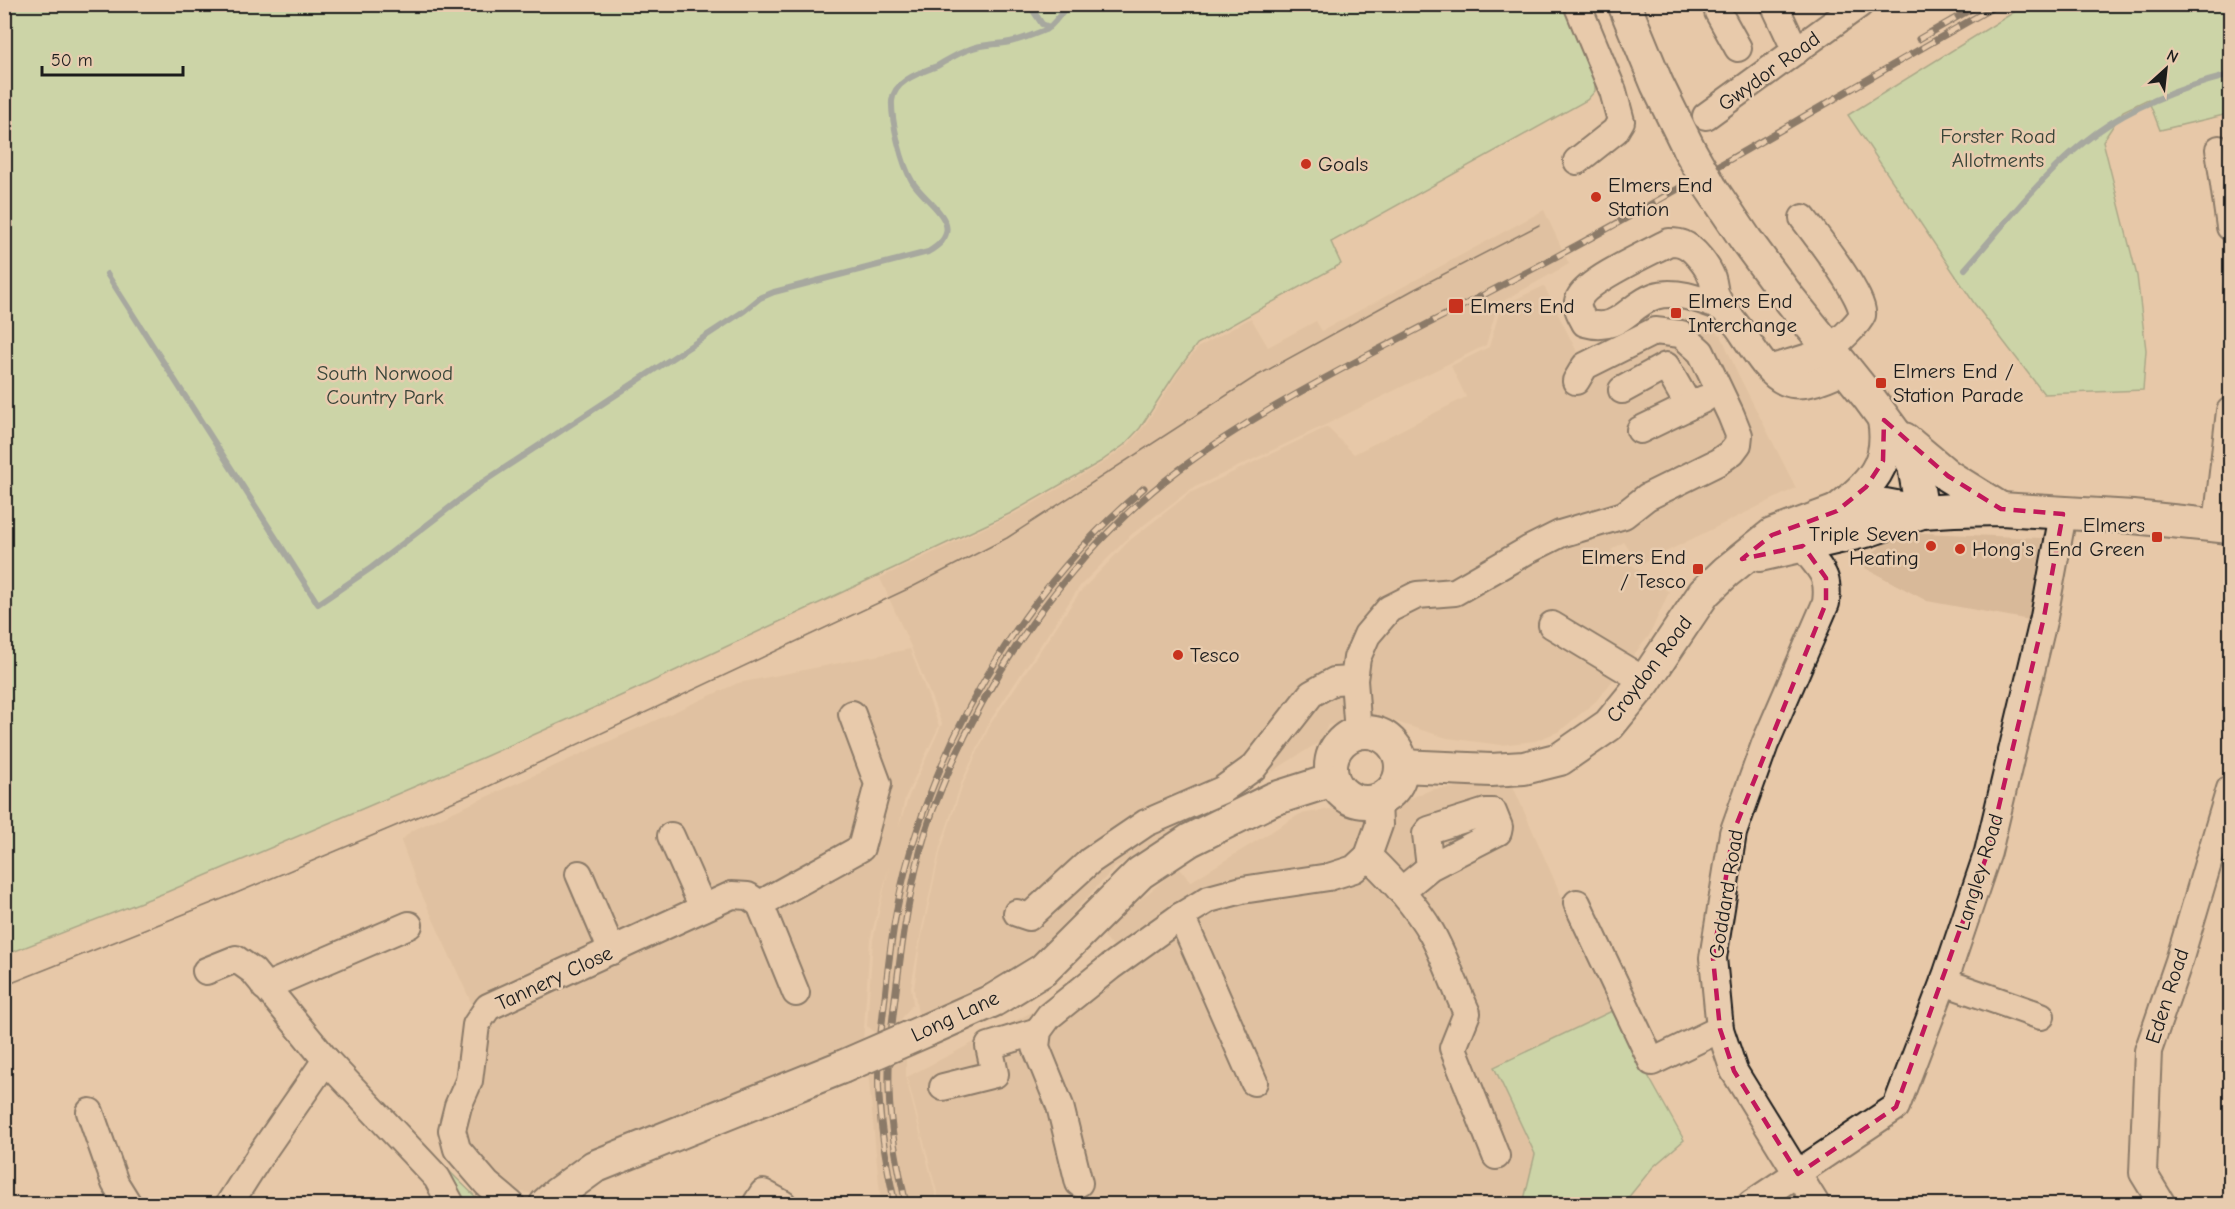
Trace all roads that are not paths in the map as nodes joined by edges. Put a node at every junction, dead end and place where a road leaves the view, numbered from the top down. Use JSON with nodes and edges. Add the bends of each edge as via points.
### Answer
{"nodes":[{"id":1,"x":1577,"y":4,"type":"edge"},
{"id":2,"x":1624,"y":4,"type":"edge"},
{"id":3,"x":1717,"y":4,"type":"edge"},
{"id":4,"x":1774,"y":4,"type":"edge"},
{"id":5,"x":1860,"y":4,"type":"edge"},
{"id":6,"x":1738,"y":48,"type":"dead end"},
{"id":7,"x":1796,"y":51,"type":"junction"},
{"id":8,"x":1707,"y":116,"type":"dead end"},
{"id":9,"x":2219,"y":149,"type":"dead end"},
{"id":10,"x":1577,"y":161,"type":"dead end"},
{"id":11,"x":1803,"y":218,"type":"dead end"},
{"id":12,"x":2230,"y":227,"type":"edge"},
{"id":13,"x":1723,"y":308,"type":"junction"},
{"id":14,"x":1838,"y":359,"type":"junction"},
{"id":15,"x":1576,"y":381,"type":"dead end"},
{"id":16,"x":1622,"y":390,"type":"dead end"},
{"id":17,"x":1720,"y":390,"type":"junction"},
{"id":18,"x":1689,"y":406,"type":"junction"},
{"id":19,"x":2230,"y":411,"type":"edge"},
{"id":20,"x":1884,"y":420,"type":"junction"},
{"id":21,"x":1640,"y":430,"type":"dead end"},
{"id":22,"x":2001,"y":509,"type":"junction"},
{"id":23,"x":1837,"y":511,"type":"junction"},
{"id":24,"x":1922,"y":512,"type":"junction"},
{"id":25,"x":2063,"y":514,"type":"junction"},
{"id":26,"x":2224,"y":526,"type":"edge"},
{"id":27,"x":1803,"y":546,"type":"junction"},
{"id":28,"x":1742,"y":559,"type":"junction"},
{"id":29,"x":1552,"y":626,"type":"dead end"},
{"id":30,"x":1354,"y":680,"type":"junction"},
{"id":31,"x":1645,"y":681,"type":"junction"},
{"id":32,"x":852,"y":714,"type":"dead end"},
{"id":33,"x":1358,"y":733,"type":"junction"},
{"id":34,"x":1401,"y":766,"type":"junction"},
{"id":35,"x":1333,"y":780,"type":"junction"},
{"id":36,"x":2230,"y":789,"type":"edge"},
{"id":37,"x":1378,"y":800,"type":"junction"},
{"id":38,"x":670,"y":836,"type":"dead end"},
{"id":39,"x":1368,"y":856,"type":"junction"},
{"id":40,"x":1430,"y":867,"type":"dead end"},
{"id":41,"x":579,"y":874,"type":"dead end"},
{"id":42,"x":1401,"y":891,"type":"junction"},
{"id":43,"x":1577,"y":903,"type":"dead end"},
{"id":44,"x":760,"y":904,"type":"junction"},
{"id":45,"x":703,"y":908,"type":"junction"},
{"id":46,"x":1017,"y":913,"type":"dead end"},
{"id":47,"x":1181,"y":916,"type":"junction"},
{"id":48,"x":409,"y":925,"type":"dead end"},
{"id":49,"x":612,"y":951,"type":"junction"},
{"id":50,"x":206,"y":970,"type":"dead end"},
{"id":51,"x":1944,"y":982,"type":"junction"},
{"id":52,"x":265,"y":987,"type":"junction"},
{"id":53,"x":796,"y":993,"type":"dead end"},
{"id":54,"x":2042,"y":1016,"type":"dead end"},
{"id":55,"x":1720,"y":1029,"type":"junction"},
{"id":56,"x":1038,"y":1032,"type":"junction"},
{"id":57,"x":326,"y":1060,"type":"junction"},
{"id":58,"x":1254,"y":1082,"type":"dead end"},
{"id":59,"x":943,"y":1087,"type":"dead end"},
{"id":60,"x":90,"y":1112,"type":"dead end"},
{"id":61,"x":1496,"y":1156,"type":"dead end"},
{"id":62,"x":1798,"y":1174,"type":"junction"},
{"id":63,"x":1079,"y":1183,"type":"dead end"},
{"id":64,"x":128,"y":1204,"type":"edge"},
{"id":65,"x":229,"y":1204,"type":"edge"},
{"id":66,"x":451,"y":1204,"type":"edge"},
{"id":67,"x":511,"y":1204,"type":"edge"},
{"id":68,"x":546,"y":1204,"type":"edge"},
{"id":69,"x":756,"y":1204,"type":"edge"},
{"id":70,"x":783,"y":1204,"type":"edge"},
{"id":71,"x":1751,"y":1204,"type":"edge"},
{"id":72,"x":1816,"y":1204,"type":"edge"},
{"id":73,"x":2162,"y":1204,"type":"edge"}],
"edges":[{"from":1,"to":10,"type":"street","via":[[1613,91],[1621,121],[1615,131]]},
{"from":2,"to":14,"type":"main road","bridge":true,"via":[[1657,84],[1711,188],[1788,297]]},
{"from":3,"to":6,"type":"street"},
{"from":4,"to":7,"type":"street"},
{"from":5,"to":7,"type":"street","name":"Gwydor Road"},
{"from":7,"to":8,"type":"street","name":"Gwydor Road"},
{"from":9,"to":12,"type":"street"},
{"from":11,"to":14,"type":"street","via":[[1861,304],[1863,314]]},
{"from":13,"to":13,"type":"street","via":[[1672,294],[1656,296],[1613,323],[1576,328],[1580,297],[1596,282],[1669,242],[1683,244],[1694,252],[1712,277]]},
{"from":13,"to":14,"type":"street","via":[[1769,369]]},
{"from":14,"to":20,"type":"main road"},
{"from":15,"to":17,"type":"street","via":[[1585,366],[1655,331],[1681,334],[1701,352]]},
{"from":16,"to":18,"type":"street","via":[[1666,366]]},
{"from":17,"to":18,"type":"street"},
{"from":17,"to":30,"type":"street","via":[[1739,435],[1732,452],[1647,497],[1624,515],[1560,534],[1455,592],[1417,596],[1389,609],[1367,635],[1357,658]]},
{"from":18,"to":21,"type":"street"},
{"from":19,"to":26,"type":"street"},
{"from":20,"to":22,"type":"main road","via":[[1948,476]]},
{"from":20,"to":23,"type":"main road","via":[[1887,437],[1883,461],[1866,487]]},
{"from":20,"to":24,"type":"main road","via":[[1914,466]]},
{"from":22,"to":24,"type":"main road","name":"Croydon Road"},
{"from":22,"to":25,"type":"main road","name":"Croydon Road"},
{"from":23,"to":24,"type":"main road","name":"Croydon Road","via":[[1885,505]]},
{"from":23,"to":28,"type":"main road","name":"Croydon Road","via":[[1772,535]]},
{"from":24,"to":27,"type":"main road","name":"Croydon Road"},
{"from":25,"to":26,"type":"main road","name":"Croydon Road"},
{"from":25,"to":51,"type":"street","name":"Langley Road","via":[[2044,617],[1988,852]]},
{"from":27,"to":28,"type":"main road","name":"Croydon Road"},
{"from":27,"to":55,"type":"street","name":"Goddard Road","via":[[1826,578],[1826,603],[1765,744],[1733,834],[1713,958]]},
{"from":28,"to":31,"type":"main road","name":"Croydon Road","via":[[1704,593]]},
{"from":29,"to":31,"type":"street"},
{"from":30,"to":33,"type":"street"},
{"from":30,"to":46,"type":"street","via":[[1334,681],[1311,694],[1254,767],[1222,790],[1146,824],[1090,861],[1029,917]]},
{"from":31,"to":34,"type":"main road","name":"Croydon Road","via":[[1609,725],[1560,759],[1524,768],[1491,770]]},
{"from":32,"to":44,"type":"street","via":[[878,784],[861,848]]},
{"from":33,"to":34,"type":"main road","via":[[1370,732],[1386,738],[1395,747]]},
{"from":33,"to":35,"type":"main road","via":[[1340,742],[1334,752],[1330,768]]},
{"from":34,"to":37,"type":"main road","via":[[1395,786]]},
{"from":35,"to":37,"type":"main road","via":[[1349,798]]},
{"from":35,"to":68,"type":"main road","name":"Long Lane","bridge":true,"via":[[1273,799],[1190,840],[1140,873],[1043,970],[994,1000],[842,1067],[594,1167]]},
{"from":36,"to":73,"type":"street","name":"Eden Road","via":[[2148,1051],[2143,1173]]},
{"from":37,"to":39,"type":"street","via":[[1379,825]]},
{"from":38,"to":45,"type":"street"},
{"from":39,"to":42,"type":"street"},
{"from":39,"to":47,"type":"street","via":[[1354,869],[1329,877],[1242,890],[1209,899]]},
{"from":40,"to":42,"type":"street"},
{"from":41,"to":49,"type":"street"},
{"from":42,"to":61,"type":"street","via":[[1432,933],[1467,1013],[1453,1048]]},
{"from":43,"to":55,"type":"street","via":[[1652,1062]]},
{"from":44,"to":45,"type":"street","name":"Tannery Close","via":[[748,896],[732,895]]},
{"from":44,"to":53,"type":"street"},
{"from":45,"to":49,"type":"street","name":"Tannery Close"},
{"from":47,"to":56,"type":"street","via":[[1049,1016]]},
{"from":47,"to":58,"type":"street"},
{"from":48,"to":52,"type":"street"},
{"from":49,"to":67,"type":"street","name":"Tannery Close","via":[[488,1008],[476,1025],[469,1081],[452,1130],[457,1149],[487,1184]]},
{"from":50,"to":52,"type":"street","via":[[236,959],[253,971]]},
{"from":51,"to":54,"type":"street"},
{"from":51,"to":62,"type":"street","name":"Langley Road","via":[[1896,1107]]},
{"from":52,"to":57,"type":"street"},
{"from":55,"to":62,"type":"street","name":"Goddard Road","via":[[1734,1071]]},
{"from":56,"to":59,"type":"street","via":[[989,1046],[995,1074]]},
{"from":56,"to":63,"type":"street","via":[[1036,1047],[1060,1106]]},
{"from":57,"to":65,"type":"street"},
{"from":57,"to":66,"type":"street","via":[[437,1178]]},
{"from":60,"to":64,"type":"street","via":[[115,1183]]},
{"from":62,"to":71,"type":"street","name":"Langley Road"},
{"from":62,"to":72,"type":"street","name":"Goddard Road"},
{"from":69,"to":70,"type":"street","via":[[763,1193]]}]}
